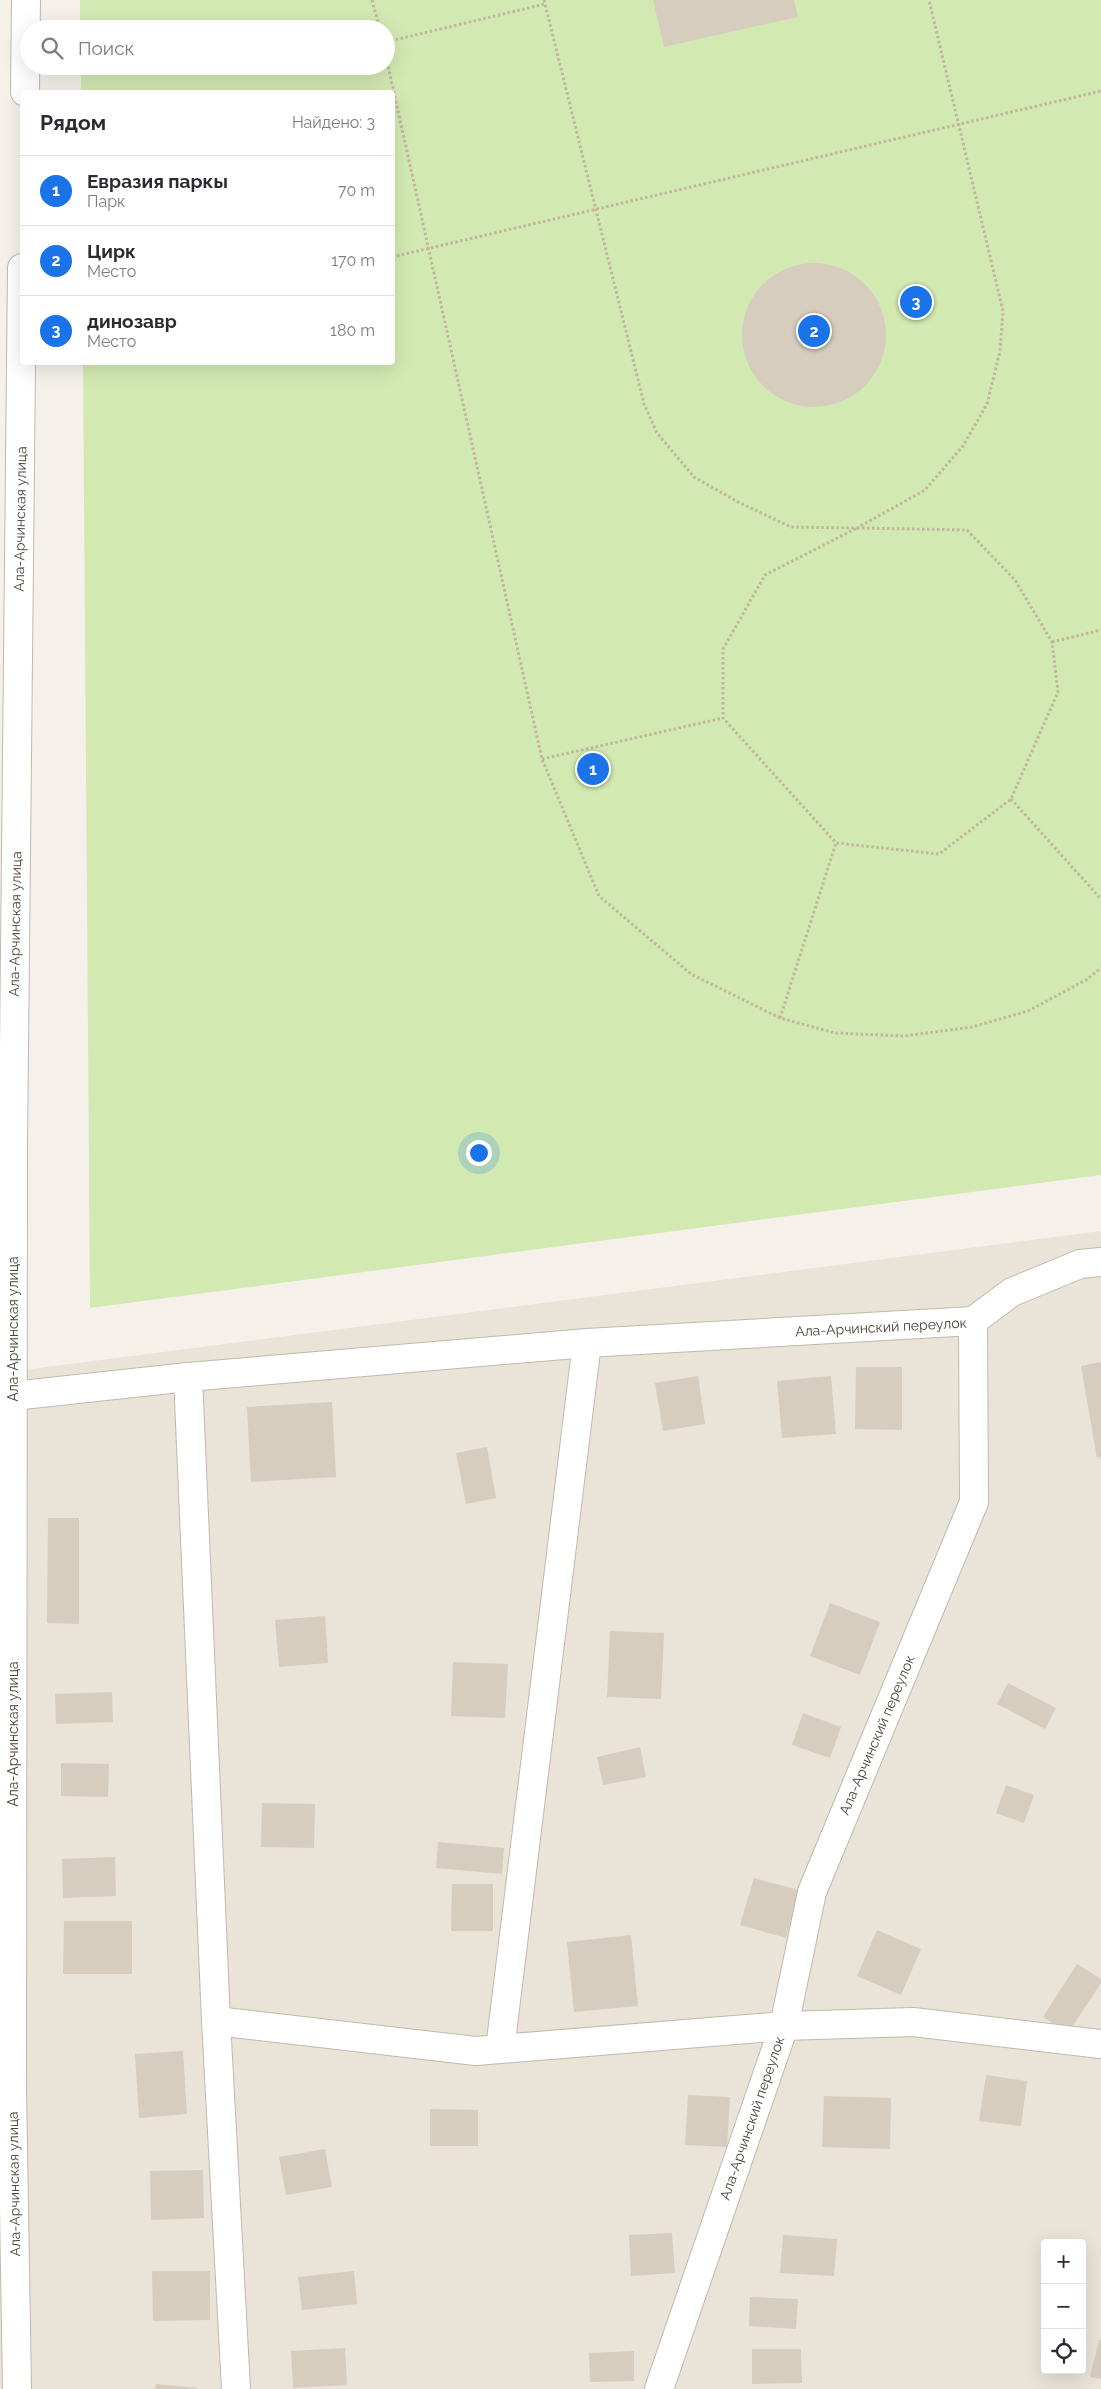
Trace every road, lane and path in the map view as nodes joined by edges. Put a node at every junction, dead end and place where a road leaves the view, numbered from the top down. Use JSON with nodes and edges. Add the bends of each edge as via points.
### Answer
{"nodes":[{"id":1,"x":26,"y":0,"type":"edge"},
{"id":2,"x":372,"y":0,"type":"edge"},
{"id":3,"x":929,"y":0,"type":"edge"},
{"id":4,"x":545,"y":2,"type":"edge"},
{"id":5,"x":26,"y":20,"type":"edge"},
{"id":6,"x":378,"y":20,"type":"edge"},
{"id":7,"x":395,"y":40,"type":"edge"},
{"id":8,"x":25,"y":75,"type":"edge"},
{"id":9,"x":390,"y":75,"type":"edge"},
{"id":10,"x":25,"y":90,"type":"edge"},
{"id":11,"x":393,"y":90,"type":"edge"},
{"id":12,"x":1101,"y":91,"type":"edge"},
{"id":13,"x":395,"y":98,"type":"edge"},
{"id":14,"x":957,"y":124,"type":"junction"},
{"id":15,"x":597,"y":209,"type":"junction"},
{"id":16,"x":428,"y":249,"type":"junction"},
{"id":17,"x":395,"y":256,"type":"edge"},
{"id":18,"x":21,"y":365,"type":"edge"},
{"id":19,"x":857,"y":528,"type":"junction"},
{"id":20,"x":1101,"y":630,"type":"edge"},
{"id":21,"x":1052,"y":642,"type":"junction"},
{"id":22,"x":723,"y":718,"type":"junction"},
{"id":23,"x":542,"y":759,"type":"junction"},
{"id":24,"x":1011,"y":799,"type":"junction"},
{"id":25,"x":836,"y":843,"type":"junction"},
{"id":26,"x":1101,"y":899,"type":"edge"},
{"id":27,"x":1101,"y":968,"type":"edge"},
{"id":28,"x":780,"y":1018,"type":"junction"},
{"id":29,"x":1101,"y":1262,"type":"edge"},
{"id":30,"x":973,"y":1321,"type":"junction"},
{"id":31,"x":586,"y":1344,"type":"junction"},
{"id":32,"x":188,"y":1377,"type":"junction"},
{"id":33,"x":13,"y":1396,"type":"junction"},
{"id":34,"x":216,"y":2022,"type":"junction"},
{"id":35,"x":784,"y":2026,"type":"junction"},
{"id":36,"x":1101,"y":2044,"type":"edge"},
{"id":37,"x":500,"y":2049,"type":"junction"},
{"id":38,"x":6,"y":2085,"type":"edge"},
{"id":39,"x":18,"y":2389,"type":"edge"},
{"id":40,"x":236,"y":2389,"type":"edge"},
{"id":41,"x":659,"y":2389,"type":"edge"}],
"edges":[{"from":1,"to":5,"type":"street"},
{"from":2,"to":6,"type":"path"},
{"from":3,"to":14,"type":"path"},
{"from":4,"to":7,"type":"path"},
{"from":4,"to":15,"type":"path"},
{"from":8,"to":10,"type":"street"},
{"from":9,"to":11,"type":"path"},
{"from":12,"to":14,"type":"path"},
{"from":13,"to":16,"type":"path"},
{"from":14,"to":15,"type":"path"},
{"from":14,"to":19,"type":"path","via":[[1003,311],[1000,351],[987,404],[963,446],[925,490]]},
{"from":15,"to":16,"type":"path"},
{"from":15,"to":19,"type":"path","via":[[644,404],[657,433],[694,476],[738,502],[791,527]]},
{"from":16,"to":17,"type":"path"},
{"from":16,"to":23,"type":"path"},
{"from":18,"to":33,"type":"street","name":"Ала-Арчинская улица"},
{"from":19,"to":21,"type":"path","via":[[967,530],[1015,580]]},
{"from":19,"to":22,"type":"path","via":[[765,575],[723,649]]},
{"from":20,"to":21,"type":"path"},
{"from":21,"to":24,"type":"path","via":[[1058,692]]},
{"from":22,"to":23,"type":"path"},
{"from":22,"to":25,"type":"path"},
{"from":23,"to":28,"type":"path","via":[[599,896],[691,974]]},
{"from":24,"to":25,"type":"path","via":[[939,854]]},
{"from":24,"to":26,"type":"path"},
{"from":25,"to":28,"type":"path"},
{"from":27,"to":28,"type":"path","via":[[1086,980],[1028,1011],[972,1027],[904,1036],[835,1033]]},
{"from":29,"to":30,"type":"street","via":[[1080,1264],[1012,1292]]},
{"from":30,"to":31,"type":"street","name":"Ала-Арчинский переулок"},
{"from":30,"to":35,"type":"street","name":"Ала-Арчинский переулок","via":[[974,1502],[812,1892]]},
{"from":31,"to":32,"type":"street","name":"Ала-Арчинский переулок"},
{"from":31,"to":37,"type":"street"},
{"from":32,"to":33,"type":"street","name":"Ала-Арчинский переулок"},
{"from":32,"to":34,"type":"street"},
{"from":33,"to":38,"type":"street","name":"Ала-Арчинская улица"},
{"from":34,"to":37,"type":"street","via":[[476,2051]]},
{"from":34,"to":40,"type":"street"},
{"from":35,"to":36,"type":"street","via":[[913,2022]]},
{"from":35,"to":37,"type":"street"},
{"from":35,"to":41,"type":"street","name":"Ала-Арчинский переулок"},
{"from":38,"to":39,"type":"street","name":"Ала-Арчинская улица"}]}
